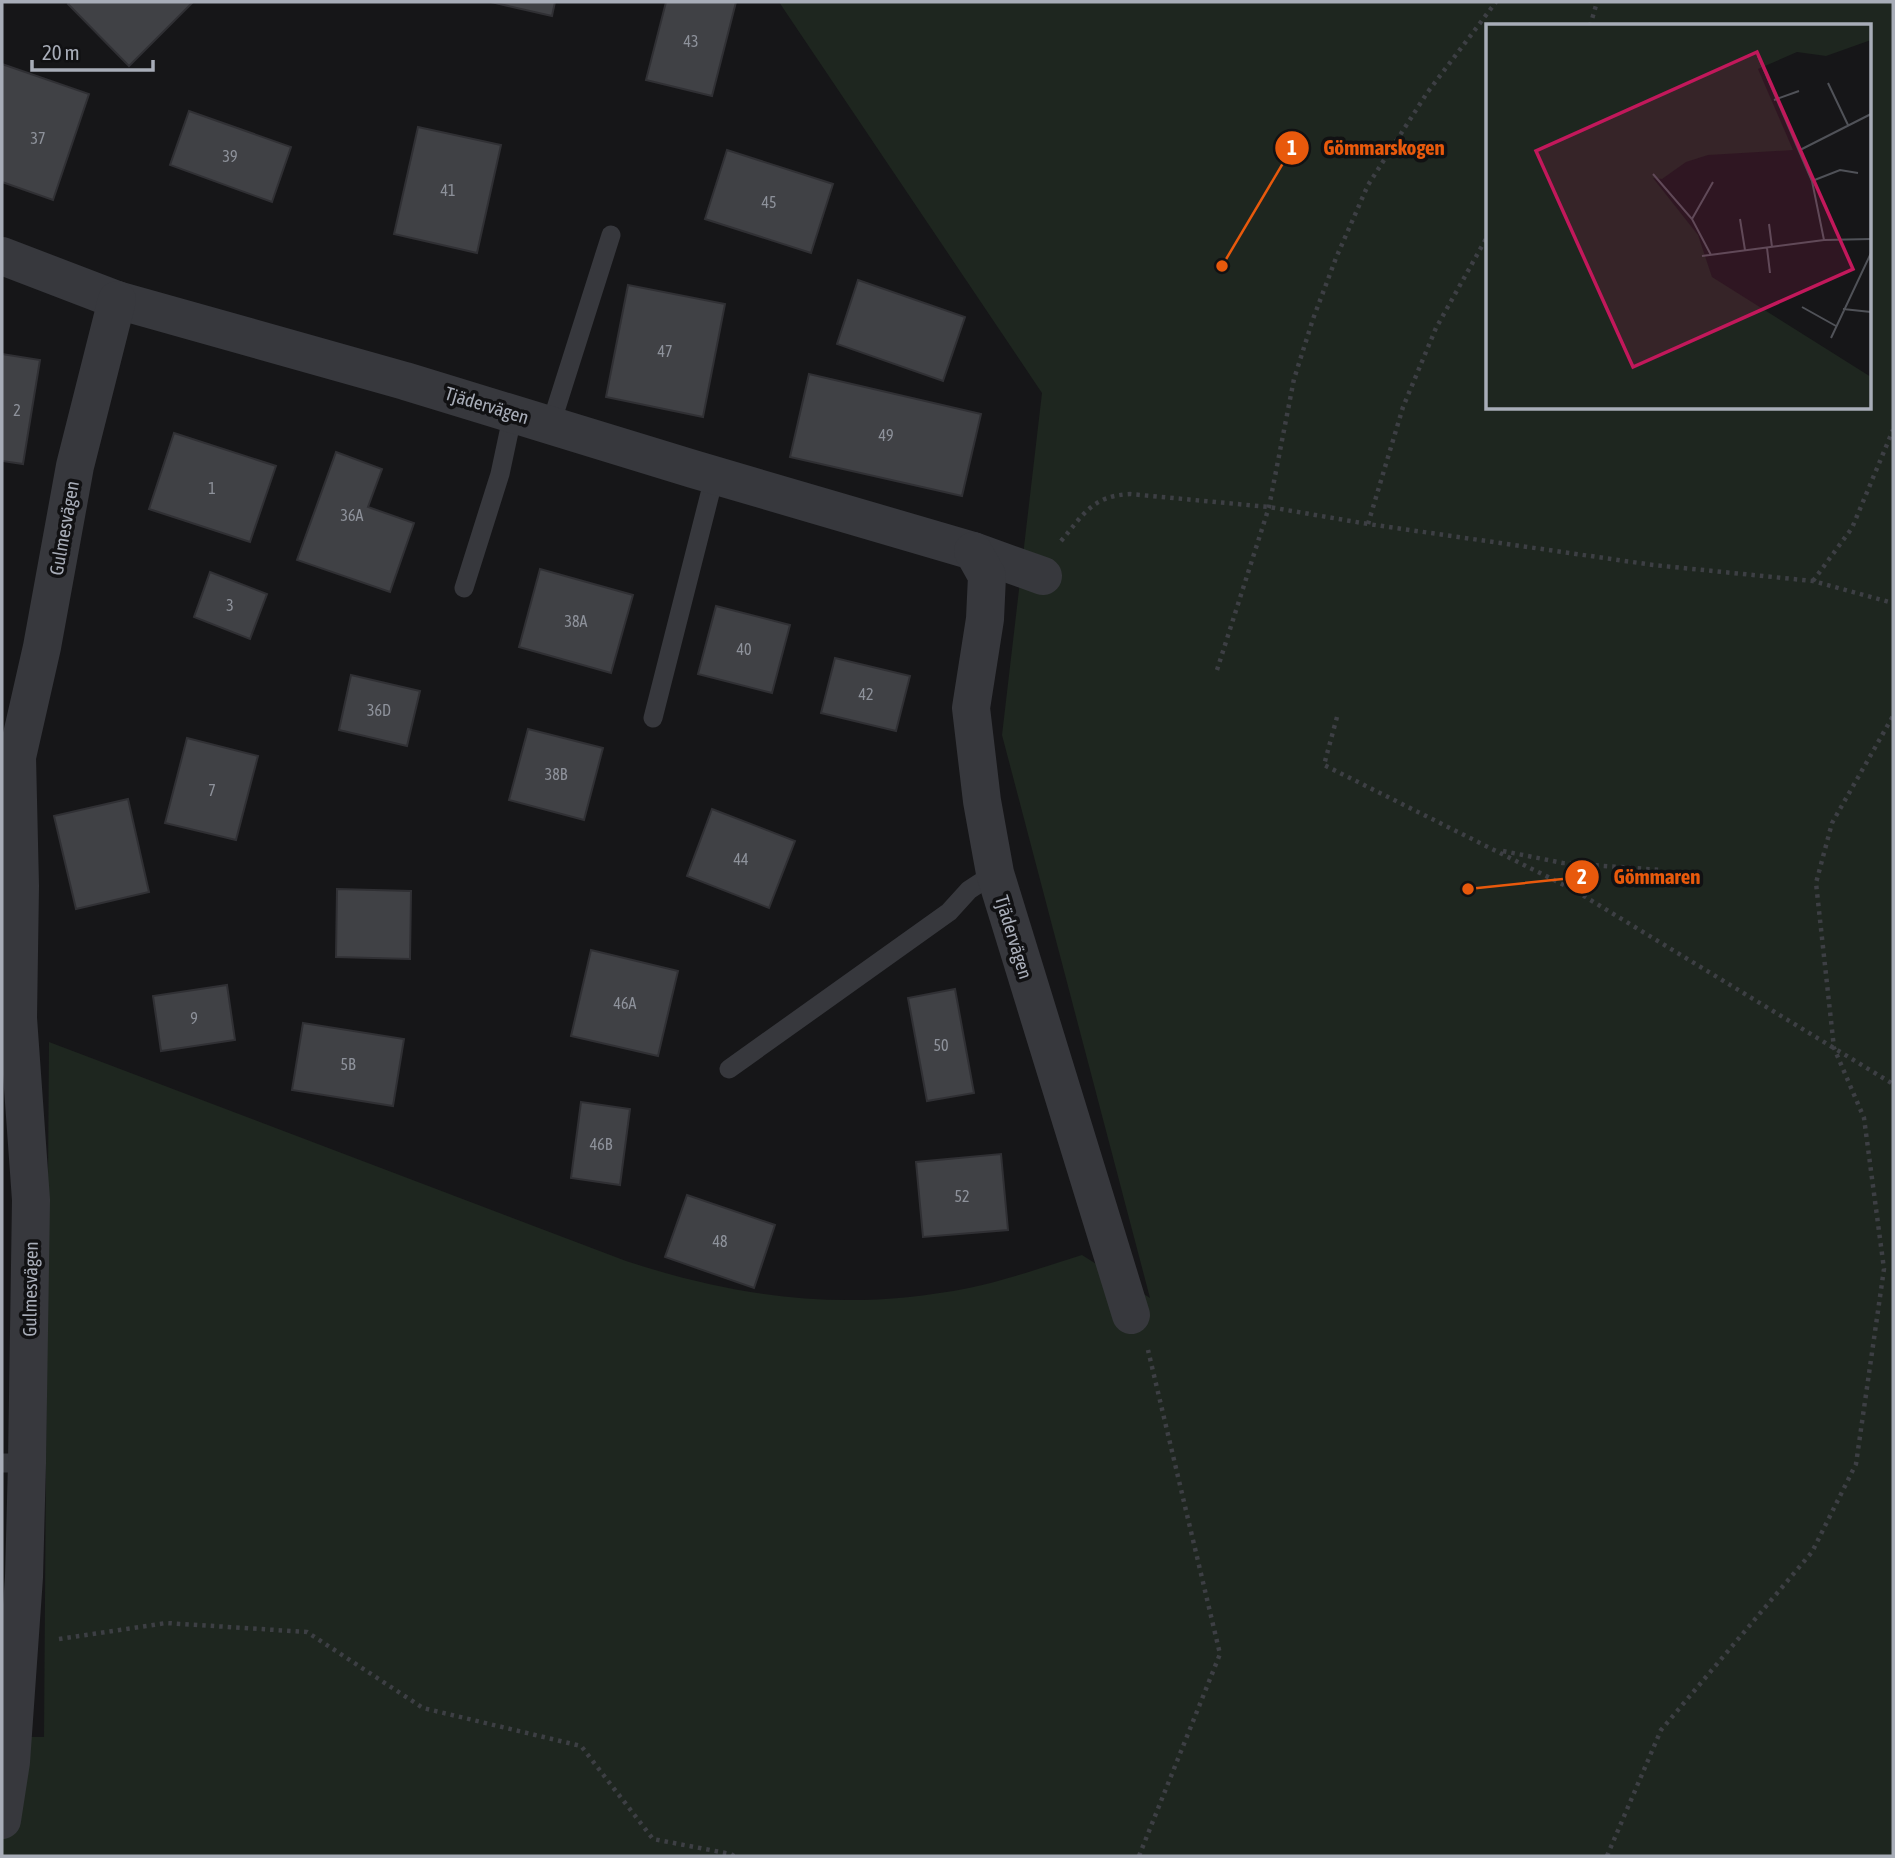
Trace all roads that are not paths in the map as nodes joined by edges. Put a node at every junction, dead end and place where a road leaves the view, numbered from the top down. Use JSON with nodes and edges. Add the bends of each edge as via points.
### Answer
{"nodes":[{"id":1,"x":611,"y":235,"type":"dead end"},
{"id":2,"x":2,"y":256,"type":"edge"},
{"id":3,"x":117,"y":300,"type":"junction"},
{"id":4,"x":513,"y":413,"type":"junction"},
{"id":5,"x":551,"y":424,"type":"junction"},
{"id":6,"x":715,"y":474,"type":"junction"},
{"id":7,"x":973,"y":551,"type":"junction"},
{"id":8,"x":1043,"y":576,"type":"road end"},
{"id":9,"x":464,"y":589,"type":"dead end"},
{"id":10,"x":653,"y":718,"type":"dead end"},
{"id":11,"x":10,"y":757,"type":"edge"},
{"id":12,"x":995,"y":873,"type":"junction"},
{"id":13,"x":10,"y":1020,"type":"edge"},
{"id":14,"x":729,"y":1069,"type":"dead end"},
{"id":15,"x":1131,"y":1315,"type":"road end"},
{"id":16,"x":15,"y":1463,"type":"edge"},
{"id":17,"x":2,"y":1820,"type":"edge"}],
"edges":[{"from":1,"to":5,"type":"lane"},
{"from":2,"to":3,"type":"street","name":"Tjädervägen"},
{"from":3,"to":4,"type":"street","name":"Tjädervägen"},
{"from":3,"to":11,"type":"street","name":"Gulmesvägen","via":[[75,466],[42,647]]},
{"from":4,"to":5,"type":"street","name":"Tjädervägen"},
{"from":4,"to":9,"type":"lane","via":[[500,474]]},
{"from":5,"to":6,"type":"street","name":"Tjädervägen"},
{"from":6,"to":7,"type":"street","name":"Tjädervägen"},
{"from":6,"to":10,"type":"lane"},
{"from":7,"to":8,"type":"street","name":"Tjädervägen"},
{"from":7,"to":12,"type":"street","name":"Tjädervägen","via":[[987,576],[971,708]]},
{"from":11,"to":13,"type":"street","name":"Gulmesvägen","via":[[20,886]]},
{"from":12,"to":14,"type":"lane","via":[[969,890],[949,912]]},
{"from":12,"to":15,"type":"street","name":"Tjädervägen"},
{"from":13,"to":16,"type":"street","name":"Gulmesvägen","via":[[31,1200]]},
{"from":16,"to":17,"type":"street","name":"Gulmesvägen","via":[[24,1577],[11,1762]]}]}
